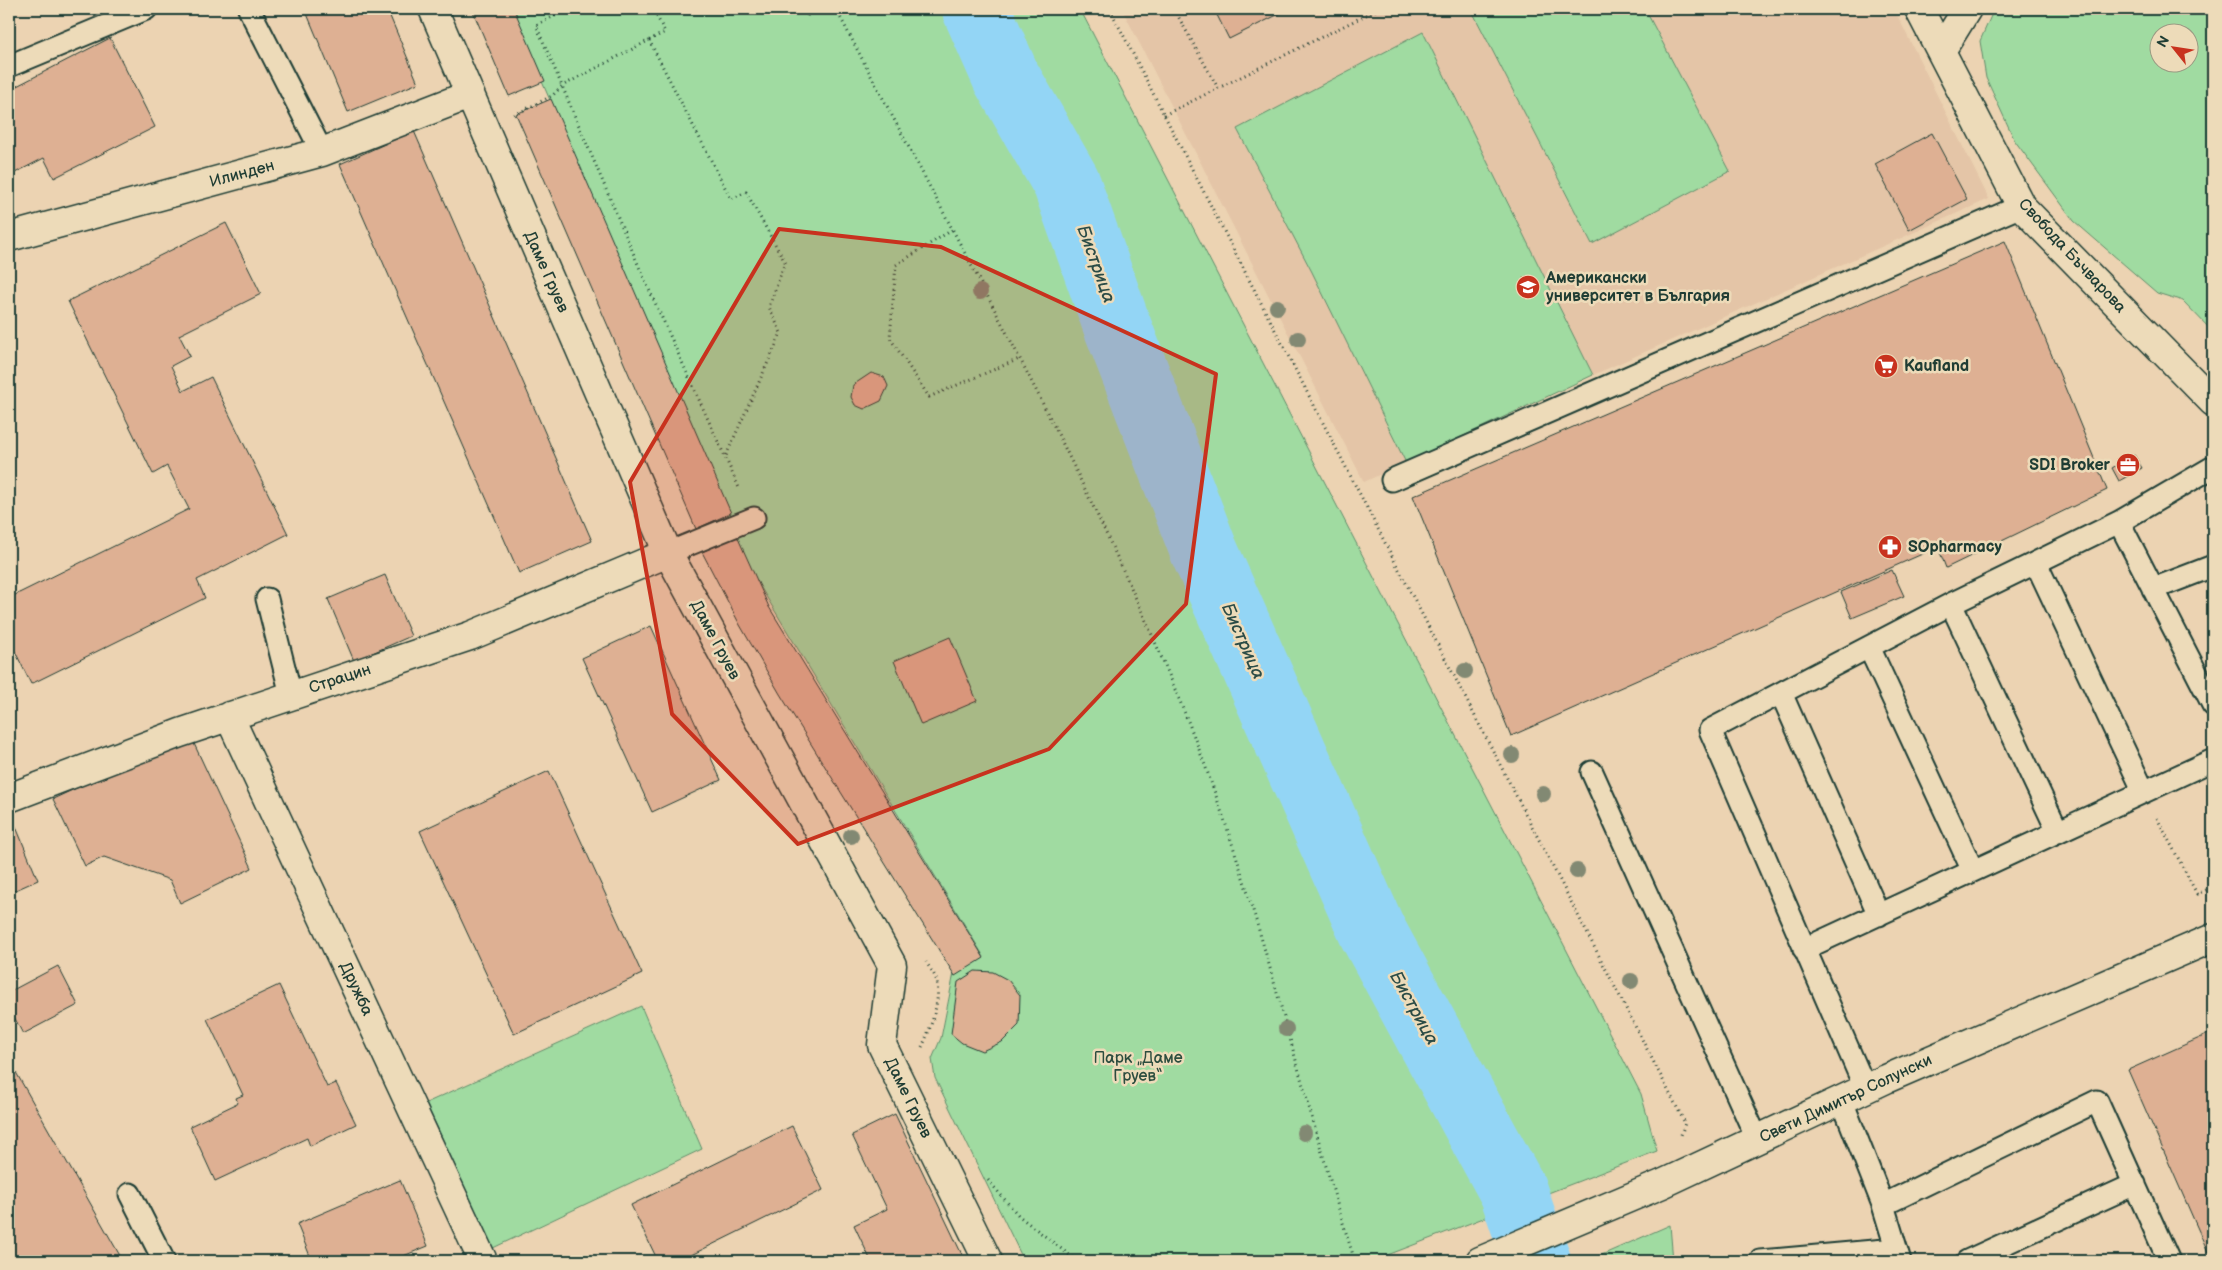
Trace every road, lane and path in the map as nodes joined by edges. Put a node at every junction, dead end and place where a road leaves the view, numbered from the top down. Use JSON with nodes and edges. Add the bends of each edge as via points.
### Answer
{"nodes":[{"id":1,"x":146,"y":9,"type":"edge"},
{"id":2,"x":249,"y":9,"type":"edge"},
{"id":3,"x":433,"y":9,"type":"edge"},
{"id":4,"x":569,"y":9,"type":"edge"},
{"id":5,"x":653,"y":9,"type":"edge"},
{"id":6,"x":812,"y":9,"type":"edge"},
{"id":7,"x":836,"y":9,"type":"edge"},
{"id":8,"x":1110,"y":9,"type":"edge"},
{"id":9,"x":1174,"y":9,"type":"edge"},
{"id":10,"x":1378,"y":9,"type":"edge"},
{"id":11,"x":1919,"y":9,"type":"edge"},
{"id":12,"x":1968,"y":9,"type":"edge"},
{"id":13,"x":807,"y":16,"type":"dead end"},
{"id":14,"x":649,"y":40,"type":"junction"},
{"id":15,"x":1941,"y":51,"type":"junction"},
{"id":16,"x":9,"y":66,"type":"edge"},
{"id":17,"x":562,"y":86,"type":"junction"},
{"id":18,"x":1218,"y":88,"type":"junction"},
{"id":19,"x":469,"y":95,"type":"junction"},
{"id":20,"x":516,"y":114,"type":"dead end"},
{"id":21,"x":1164,"y":115,"type":"junction"},
{"id":22,"x":322,"y":152,"type":"junction"},
{"id":23,"x":2021,"y":206,"type":"junction"},
{"id":24,"x":952,"y":230,"type":"junction"},
{"id":25,"x":9,"y":237,"type":"edge"},
{"id":26,"x":1019,"y":359,"type":"junction"},
{"id":27,"x":2213,"y":402,"type":"edge"},
{"id":28,"x":725,"y":459,"type":"junction"},
{"id":29,"x":2213,"y":467,"type":"edge"},
{"id":30,"x":1392,"y":480,"type":"dead end"},
{"id":31,"x":754,"y":518,"type":"joint"},
{"id":32,"x":2119,"y":522,"type":"junction"},
{"id":33,"x":668,"y":553,"type":"junction"},
{"id":34,"x":2036,"y":563,"type":"junction"},
{"id":35,"x":2213,"y":566,"type":"edge"},
{"id":36,"x":2153,"y":589,"type":"junction"},
{"id":37,"x":268,"y":599,"type":"dead end"},
{"id":38,"x":1951,"y":604,"type":"junction"},
{"id":39,"x":1869,"y":647,"type":"junction"},
{"id":40,"x":1780,"y":693,"type":"junction"},
{"id":41,"x":291,"y":695,"type":"junction"},
{"id":42,"x":2213,"y":705,"type":"edge"},
{"id":43,"x":229,"y":716,"type":"junction"},
{"id":44,"x":2213,"y":760,"type":"edge"},
{"id":45,"x":1592,"y":772,"type":"dead end"},
{"id":46,"x":2144,"y":792,"type":"junction"},
{"id":47,"x":9,"y":798,"type":"edge"},
{"id":48,"x":2058,"y":832,"type":"junction"},
{"id":49,"x":1973,"y":871,"type":"junction"},
{"id":50,"x":2213,"y":886,"type":"edge"},
{"id":51,"x":1879,"y":915,"type":"junction"},
{"id":52,"x":2213,"y":938,"type":"edge"},
{"id":53,"x":1804,"y":949,"type":"junction"},
{"id":54,"x":1854,"y":1096,"type":"junction"},
{"id":55,"x":1679,"y":1140,"type":"dead end"},
{"id":56,"x":1757,"y":1140,"type":"junction"},
{"id":57,"x":2135,"y":1184,"type":"junction"},
{"id":58,"x":130,"y":1194,"type":"dead end"},
{"id":59,"x":1883,"y":1205,"type":"junction"},
{"id":60,"x":1898,"y":1255,"type":"edge"},
{"id":61,"x":164,"y":1261,"type":"edge"},
{"id":62,"x":483,"y":1261,"type":"edge"},
{"id":63,"x":988,"y":1261,"type":"edge"},
{"id":64,"x":1355,"y":1261,"type":"edge"},
{"id":65,"x":1480,"y":1261,"type":"edge"},
{"id":66,"x":1760,"y":1261,"type":"edge"},
{"id":67,"x":1967,"y":1261,"type":"edge"},
{"id":68,"x":2169,"y":1261,"type":"edge"}],
"edges":[{"from":1,"to":16,"type":"lane"},
{"from":2,"to":22,"type":"lane"},
{"from":3,"to":19,"type":"street","name":"Даме Груев"},
{"from":4,"to":17,"type":"path","via":[[536,25]]},
{"from":5,"to":14,"type":"path","via":[[665,32]]},
{"from":6,"to":13,"type":"path"},
{"from":7,"to":24,"type":"path"},
{"from":8,"to":21,"type":"path"},
{"from":9,"to":18,"type":"path"},
{"from":10,"to":18,"type":"path"},
{"from":11,"to":15,"type":"street","name":"Свобода Бъчварова"},
{"from":12,"to":15,"type":"street"},
{"from":14,"to":17,"type":"path"},
{"from":14,"to":28,"type":"path","via":[[731,199],[746,192],[785,262],[769,308],[781,333]]},
{"from":15,"to":23,"type":"street","name":"Свобода Бъчварова"},
{"from":17,"to":20,"type":"path","via":[[552,96]]},
{"from":17,"to":28,"type":"path"},
{"from":18,"to":21,"type":"path"},
{"from":19,"to":22,"type":"street","name":"Илинден"},
{"from":19,"to":33,"type":"street","name":"Даме Груев"},
{"from":21,"to":55,"type":"path","via":[[1685,1123]]},
{"from":22,"to":25,"type":"street","name":"Илинден"},
{"from":23,"to":27,"type":"street","name":"Свобода Бъчварова"},
{"from":23,"to":30,"type":"lane"},
{"from":24,"to":26,"type":"path"},
{"from":24,"to":26,"type":"path","via":[[896,265],[890,338],[929,397]]},
{"from":26,"to":64,"type":"path","via":[[1122,569],[1195,740],[1258,922],[1336,1204]]},
{"from":28,"to":31,"type":"path"},
{"from":29,"to":32,"type":"lane"},
{"from":31,"to":33,"type":"lane"},
{"from":32,"to":34,"type":"lane"},
{"from":32,"to":36,"type":"lane"},
{"from":33,"to":41,"type":"street","name":"Страцин","via":[[470,636]]},
{"from":33,"to":63,"type":"street","name":"Даме Груев","via":[[892,965],[882,1045]]},
{"from":34,"to":38,"type":"lane"},
{"from":34,"to":46,"type":"lane"},
{"from":35,"to":36,"type":"lane"},
{"from":36,"to":42,"type":"lane"},
{"from":37,"to":41,"type":"lane"},
{"from":38,"to":39,"type":"lane"},
{"from":38,"to":48,"type":"lane"},
{"from":39,"to":40,"type":"lane"},
{"from":39,"to":49,"type":"lane"},
{"from":40,"to":51,"type":"lane"},
{"from":40,"to":53,"type":"lane","via":[[1710,730]]},
{"from":41,"to":43,"type":"street","name":"Страцин"},
{"from":43,"to":47,"type":"street","name":"Страцин"},
{"from":43,"to":62,"type":"street","name":"Дружба"},
{"from":44,"to":46,"type":"lane"},
{"from":45,"to":56,"type":"lane"},
{"from":46,"to":48,"type":"lane"},
{"from":46,"to":50,"type":"path","via":[[2197,894]]},
{"from":48,"to":49,"type":"lane"},
{"from":49,"to":51,"type":"lane"},
{"from":51,"to":53,"type":"lane"},
{"from":52,"to":54,"type":"street","name":"Свети Димитър Солунски","via":[[1886,1079]]},
{"from":53,"to":54,"type":"lane"},
{"from":54,"to":56,"type":"street","name":"Свети Димитър Солунски"},
{"from":54,"to":59,"type":"lane"},
{"from":56,"to":65,"type":"street","name":"Свети Димитър Солунски"},
{"from":57,"to":59,"type":"lane","via":[[2097,1101]]},
{"from":57,"to":67,"type":"lane"},
{"from":57,"to":68,"type":"lane"},
{"from":58,"to":61,"type":"lane"},
{"from":59,"to":60,"type":"lane"},
{"from":60,"to":66,"type":"lane"}]}
